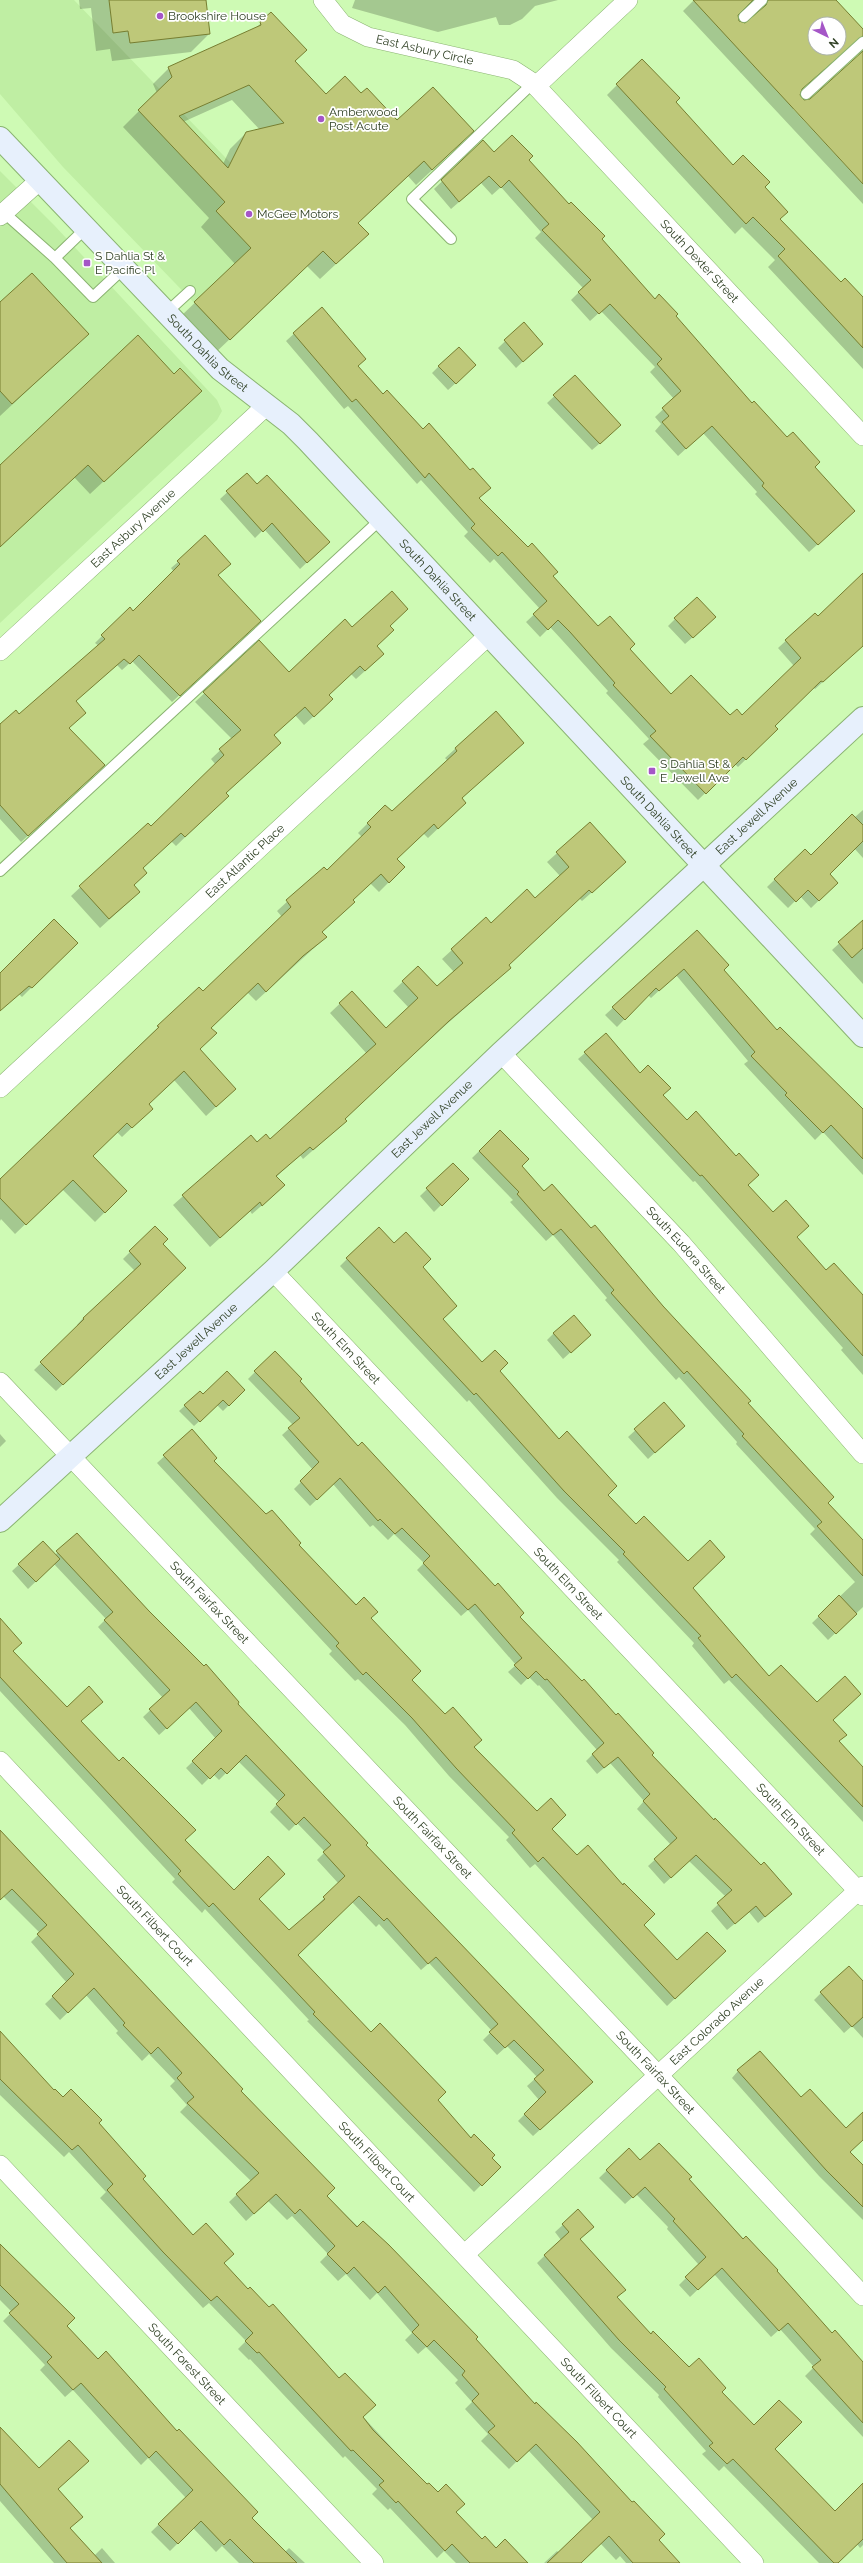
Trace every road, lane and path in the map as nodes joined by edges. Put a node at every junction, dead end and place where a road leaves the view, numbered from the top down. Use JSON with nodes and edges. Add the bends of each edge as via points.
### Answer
{"nodes":[{"id":1,"x":323,"y":0,"type":"edge"},
{"id":2,"x":628,"y":0,"type":"edge"},
{"id":3,"x":762,"y":0,"type":"edge"},
{"id":4,"x":744,"y":17,"type":"dead end"},
{"id":5,"x":863,"y":42,"type":"edge"},
{"id":6,"x":534,"y":84,"type":"junction"},
{"id":7,"x":806,"y":94,"type":"dead end"},
{"id":8,"x":0,"y":138,"type":"edge"},
{"id":9,"x":40,"y":180,"type":"junction"},
{"id":10,"x":1,"y":213,"type":"edge"},
{"id":11,"x":86,"y":228,"type":"junction"},
{"id":12,"x":451,"y":239,"type":"dead end"},
{"id":13,"x":55,"y":258,"type":"junction"},
{"id":14,"x":124,"y":268,"type":"junction"},
{"id":15,"x":190,"y":291,"type":"dead end"},
{"id":16,"x":166,"y":313,"type":"junction"},
{"id":17,"x":266,"y":406,"type":"junction"},
{"id":18,"x":863,"y":436,"type":"edge"},
{"id":19,"x":381,"y":520,"type":"junction"},
{"id":20,"x":489,"y":635,"type":"junction"},
{"id":21,"x":0,"y":651,"type":"edge"},
{"id":22,"x":863,"y":718,"type":"edge"},
{"id":23,"x":704,"y":865,"type":"junction"},
{"id":24,"x":0,"y":871,"type":"edge"},
{"id":25,"x":863,"y":1036,"type":"edge"},
{"id":26,"x":501,"y":1053,"type":"junction"},
{"id":27,"x":0,"y":1088,"type":"edge"},
{"id":28,"x":273,"y":1271,"type":"junction"},
{"id":29,"x":0,"y":1382,"type":"edge"},
{"id":30,"x":863,"y":1454,"type":"edge"},
{"id":31,"x":70,"y":1456,"type":"junction"},
{"id":32,"x":0,"y":1521,"type":"edge"},
{"id":33,"x":0,"y":1761,"type":"edge"},
{"id":34,"x":861,"y":1891,"type":"edge"},
{"id":35,"x":659,"y":2076,"type":"junction"},
{"id":36,"x":0,"y":2165,"type":"edge"},
{"id":37,"x":464,"y":2254,"type":"junction"},
{"id":38,"x":863,"y":2296,"type":"edge"},
{"id":39,"x":374,"y":2563,"type":"edge"},
{"id":40,"x":754,"y":2563,"type":"edge"}],
"edges":[{"from":1,"to":6,"type":"street","name":"East Asbury Circle","via":[[342,24],[368,37],[513,70]]},
{"from":2,"to":6,"type":"street"},
{"from":3,"to":4,"type":"lane"},
{"from":5,"to":7,"type":"lane"},
{"from":6,"to":12,"type":"lane","via":[[412,199]]},
{"from":6,"to":18,"type":"street","name":"South Dexter Street"},
{"from":8,"to":9,"type":"street","name":"South Dahlia Street"},
{"from":9,"to":10,"type":"street"},
{"from":9,"to":11,"type":"street","name":"South Dahlia Street"},
{"from":10,"to":13,"type":"lane"},
{"from":11,"to":13,"type":"lane"},
{"from":11,"to":14,"type":"street","name":"South Dahlia Street"},
{"from":13,"to":14,"type":"lane","via":[[93,297]]},
{"from":14,"to":16,"type":"street","name":"South Dahlia Street"},
{"from":15,"to":16,"type":"lane"},
{"from":16,"to":17,"type":"street","name":"South Dahlia Street","via":[[220,369]]},
{"from":17,"to":19,"type":"street","name":"South Dahlia Street","via":[[296,429]]},
{"from":17,"to":21,"type":"street","name":"East Asbury Avenue"},
{"from":19,"to":20,"type":"street","name":"South Dahlia Street"},
{"from":19,"to":24,"type":"lane"},
{"from":20,"to":23,"type":"street","name":"South Dahlia Street"},
{"from":20,"to":27,"type":"street","name":"East Atlantic Place"},
{"from":22,"to":23,"type":"street","name":"East Jewell Avenue"},
{"from":23,"to":25,"type":"street","name":"South Dahlia Street"},
{"from":23,"to":26,"type":"street","name":"East Jewell Avenue"},
{"from":26,"to":28,"type":"street","name":"East Jewell Avenue"},
{"from":26,"to":30,"type":"street","name":"South Eudora Street","via":[[681,1243]]},
{"from":28,"to":31,"type":"street","name":"East Jewell Avenue"},
{"from":28,"to":34,"type":"street","name":"South Elm Street"},
{"from":29,"to":31,"type":"street","name":"South Fairfax Street"},
{"from":31,"to":32,"type":"street","name":"East Jewell Avenue"},
{"from":31,"to":35,"type":"street","name":"South Fairfax Street"},
{"from":33,"to":37,"type":"street","name":"South Filbert Court"},
{"from":34,"to":35,"type":"street","name":"East Colorado Avenue"},
{"from":35,"to":37,"type":"street","name":"East Colorado Avenue"},
{"from":35,"to":38,"type":"street","name":"South Fairfax Street"},
{"from":36,"to":39,"type":"street","name":"South Forest Street"},
{"from":37,"to":40,"type":"street","name":"South Filbert Court"}]}
